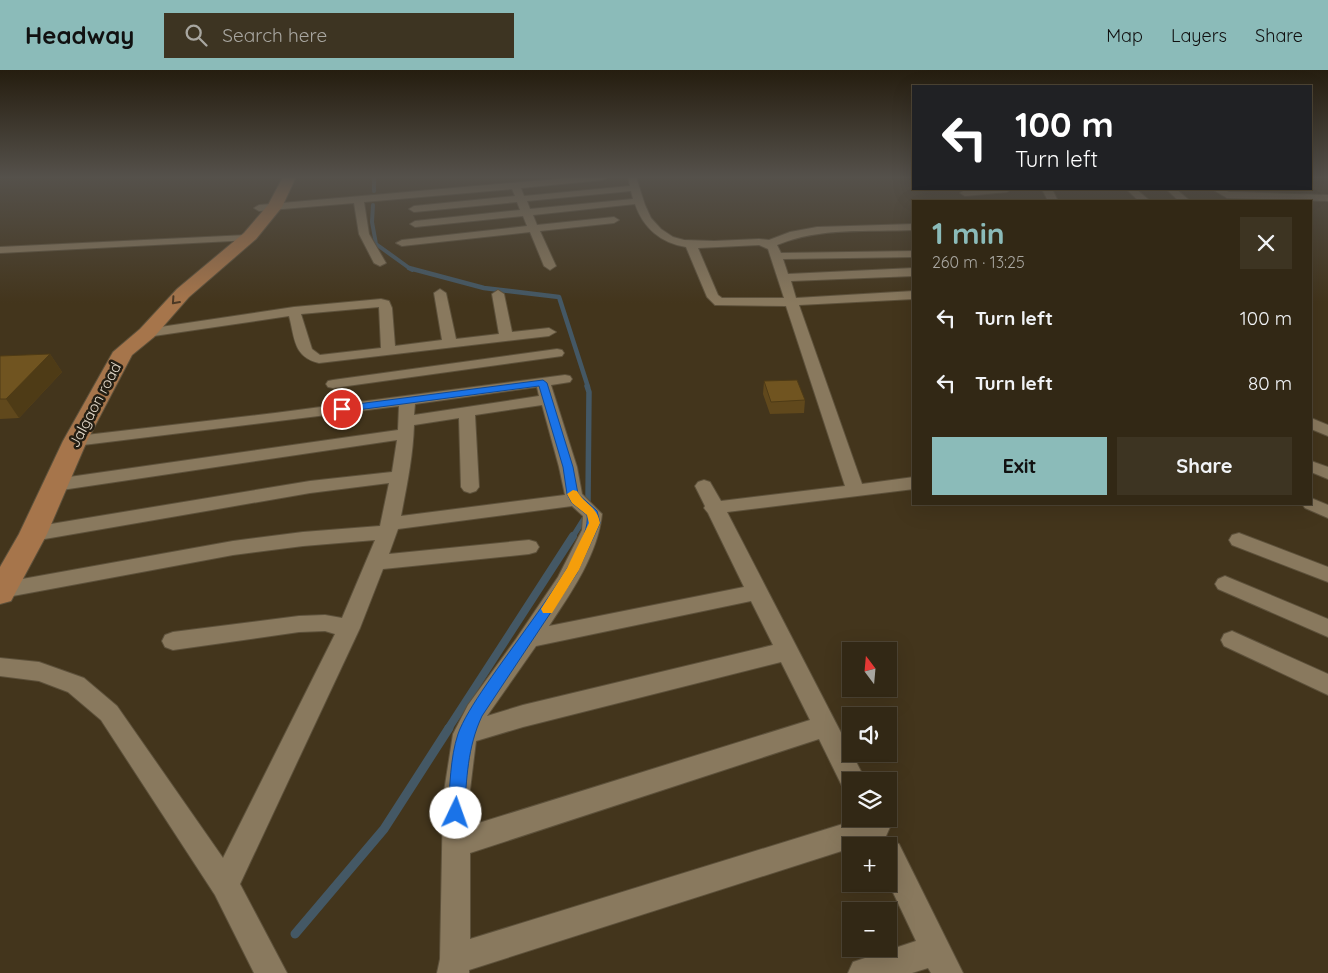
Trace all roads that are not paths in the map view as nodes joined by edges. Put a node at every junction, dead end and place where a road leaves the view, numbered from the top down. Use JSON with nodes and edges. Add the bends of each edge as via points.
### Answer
{"nodes":[{"id":1,"x":256,"y":219,"type":"edge"},
{"id":2,"x":362,"y":219,"type":"edge"},
{"id":3,"x":464,"y":219,"type":"edge"},
{"id":4,"x":530,"y":219,"type":"edge"},
{"id":5,"x":646,"y":219,"type":"edge"},
{"id":6,"x":614,"y":220,"type":"dead end"},
{"id":7,"x":415,"y":224,"type":"dead end"},
{"id":8,"x":912,"y":227,"type":"edge"},
{"id":9,"x":534,"y":230,"type":"junction"},
{"id":10,"x":239,"y":238,"type":"junction"},
{"id":11,"x":912,"y":238,"type":"edge"},
{"id":12,"x":882,"y":239,"type":"dead end"},
{"id":13,"x":402,"y":243,"type":"dead end"},
{"id":14,"x":691,"y":245,"type":"junction"},
{"id":15,"x":0,"y":250,"type":"edge"},
{"id":16,"x":773,"y":250,"type":"junction"},
{"id":17,"x":912,"y":254,"type":"edge"},
{"id":18,"x":380,"y":263,"type":"dead end"},
{"id":19,"x":550,"y":266,"type":"dead end"},
{"id":20,"x":912,"y":272,"type":"edge"},
{"id":21,"x":783,"y":278,"type":"junction"},
{"id":22,"x":440,"y":293,"type":"dead end"},
{"id":23,"x":498,"y":294,"type":"dead end"},
{"id":24,"x":912,"y":296,"type":"edge"},
{"id":25,"x":790,"y":302,"type":"junction"},
{"id":26,"x":294,"y":312,"type":"junction"},
{"id":27,"x":549,"y":332,"type":"dead end"},
{"id":28,"x":147,"y":333,"type":"junction"},
{"id":29,"x":506,"y":337,"type":"junction"},
{"id":30,"x":450,"y":344,"type":"junction"},
{"id":31,"x":388,"y":351,"type":"junction"},
{"id":32,"x":124,"y":352,"type":"junction"},
{"id":33,"x":557,"y":353,"type":"dead end"},
{"id":34,"x":552,"y":387,"type":"junction"},
{"id":35,"x":329,"y":411,"type":"junction"},
{"id":36,"x":467,"y":412,"type":"junction"},
{"id":37,"x":406,"y":418,"type":"junction"},
{"id":38,"x":1312,"y":423,"type":"edge"},
{"id":39,"x":1328,"y":430,"type":"edge"},
{"id":40,"x":75,"y":441,"type":"junction"},
{"id":41,"x":1312,"y":466,"type":"edge"},
{"id":42,"x":1328,"y":473,"type":"edge"},
{"id":43,"x":401,"y":476,"type":"junction"},
{"id":44,"x":912,"y":483,"type":"edge"},
{"id":45,"x":55,"y":485,"type":"junction"},
{"id":46,"x":704,"y":486,"type":"dead end"},
{"id":47,"x":470,"y":487,"type":"dead end"},
{"id":48,"x":855,"y":490,"type":"junction"},
{"id":49,"x":576,"y":500,"type":"junction"},
{"id":50,"x":1312,"y":504,"type":"edge"},
{"id":51,"x":713,"y":508,"type":"junction"},
{"id":52,"x":1328,"y":512,"type":"edge"},
{"id":53,"x":389,"y":528,"type":"junction"},
{"id":54,"x":33,"y":534,"type":"junction"},
{"id":55,"x":1239,"y":540,"type":"dead end"},
{"id":56,"x":529,"y":547,"type":"dead end"},
{"id":57,"x":377,"y":562,"type":"junction"},
{"id":58,"x":1328,"y":575,"type":"edge"},
{"id":59,"x":1225,"y":584,"type":"dead end"},
{"id":60,"x":1,"y":592,"type":"edge"},
{"id":61,"x":757,"y":592,"type":"junction"},
{"id":62,"x":350,"y":628,"type":"junction"},
{"id":63,"x":1328,"y":628,"type":"edge"},
{"id":64,"x":527,"y":639,"type":"junction"},
{"id":65,"x":1232,"y":640,"type":"dead end"},
{"id":66,"x":173,"y":641,"type":"dead end"},
{"id":67,"x":788,"y":651,"type":"junction"},
{"id":68,"x":0,"y":667,"type":"edge"},
{"id":69,"x":1328,"y":685,"type":"edge"},
{"id":70,"x":825,"y":726,"type":"junction"},
{"id":71,"x":466,"y":734,"type":"junction"},
{"id":72,"x":848,"y":772,"type":"edge"},
{"id":73,"x":878,"y":831,"type":"edge"},
{"id":74,"x":456,"y":844,"type":"junction"},
{"id":75,"x":897,"y":871,"type":"edge"},
{"id":76,"x":225,"y":885,"type":"junction"},
{"id":77,"x":941,"y":962,"type":"edge"},
{"id":78,"x":454,"y":966,"type":"edge"},
{"id":79,"x":270,"y":973,"type":"edge"},
{"id":80,"x":864,"y":973,"type":"edge"}],
"edges":[{"from":1,"to":10,"type":"highway"},
{"from":2,"to":18,"type":"street","via":[[364,234]]},
{"from":3,"to":7,"type":"street"},
{"from":4,"to":9,"type":"street"},
{"from":5,"to":14,"type":"street","via":[[672,240]]},
{"from":6,"to":9,"type":"street"},
{"from":8,"to":16,"type":"street","via":[[817,230],[794,234]]},
{"from":9,"to":13,"type":"street"},
{"from":9,"to":19,"type":"street"},
{"from":10,"to":15,"type":"street"},
{"from":10,"to":28,"type":"highway","one_way":true},
{"from":10,"to":32,"type":"highway","name":"Jalgaon road","via":[[171,287],[119,341]]},
{"from":11,"to":12,"type":"street"},
{"from":14,"to":16,"type":"street","via":[[753,242]]},
{"from":14,"to":25,"type":"street","via":[[716,300]]},
{"from":16,"to":17,"type":"street"},
{"from":16,"to":21,"type":"street"},
{"from":20,"to":21,"type":"street"},
{"from":21,"to":25,"type":"street"},
{"from":22,"to":30,"type":"street"},
{"from":23,"to":29,"type":"street"},
{"from":24,"to":25,"type":"street"},
{"from":25,"to":48,"type":"street"},
{"from":26,"to":28,"type":"street"},
{"from":26,"to":31,"type":"street","via":[[304,351],[310,356],[328,358]]},
{"from":26,"to":31,"type":"street","via":[[384,304]]},
{"from":27,"to":29,"type":"street"},
{"from":28,"to":32,"type":"highway"},
{"from":29,"to":30,"type":"street"},
{"from":30,"to":31,"type":"street"},
{"from":32,"to":40,"type":"highway","name":"Jalgaon road"},
{"from":33,"to":35,"type":"street","via":[[334,377]]},
{"from":34,"to":36,"type":"street"},
{"from":34,"to":37,"type":"street"},
{"from":34,"to":49,"type":"street","via":[[572,494]]},
{"from":35,"to":37,"type":"street"},
{"from":35,"to":40,"type":"street"},
{"from":36,"to":37,"type":"street"},
{"from":36,"to":47,"type":"street"},
{"from":37,"to":43,"type":"street"},
{"from":37,"to":45,"type":"street"},
{"from":38,"to":39,"type":"street"},
{"from":40,"to":45,"type":"highway","name":"Jalgaon road"},
{"from":41,"to":42,"type":"street"},
{"from":43,"to":53,"type":"street"},
{"from":43,"to":54,"type":"street","via":[[310,487]]},
{"from":44,"to":48,"type":"street"},
{"from":45,"to":54,"type":"highway","name":"Jalgaon road"},
{"from":46,"to":51,"type":"street"},
{"from":48,"to":51,"type":"street"},
{"from":49,"to":53,"type":"street"},
{"from":49,"to":64,"type":"street","via":[[593,514],[591,533],[572,570]]},
{"from":50,"to":52,"type":"street"},
{"from":51,"to":61,"type":"street"},
{"from":53,"to":57,"type":"street"},
{"from":53,"to":60,"type":"street","via":[[233,548]]},
{"from":54,"to":60,"type":"highway","name":"Jalgaon road"},
{"from":55,"to":58,"type":"street"},
{"from":56,"to":57,"type":"street"},
{"from":57,"to":62,"type":"street"},
{"from":59,"to":63,"type":"street"},
{"from":61,"to":64,"type":"street"},
{"from":61,"to":67,"type":"street"},
{"from":62,"to":66,"type":"street","via":[[325,623],[299,624]]},
{"from":62,"to":76,"type":"street"},
{"from":64,"to":71,"type":"street","via":[[476,712]]},
{"from":65,"to":69,"type":"street"},
{"from":67,"to":70,"type":"street"},
{"from":67,"to":71,"type":"street","via":[[523,716]]},
{"from":68,"to":76,"type":"street","via":[[39,672],[76,686],[109,713]]},
{"from":70,"to":72,"type":"street"},
{"from":70,"to":74,"type":"street"},
{"from":71,"to":74,"type":"street","via":[[456,798]]},
{"from":73,"to":78,"type":"street"},
{"from":74,"to":78,"type":"street"},
{"from":75,"to":77,"type":"street"},
{"from":76,"to":79,"type":"street"},
{"from":77,"to":80,"type":"street"}]}
